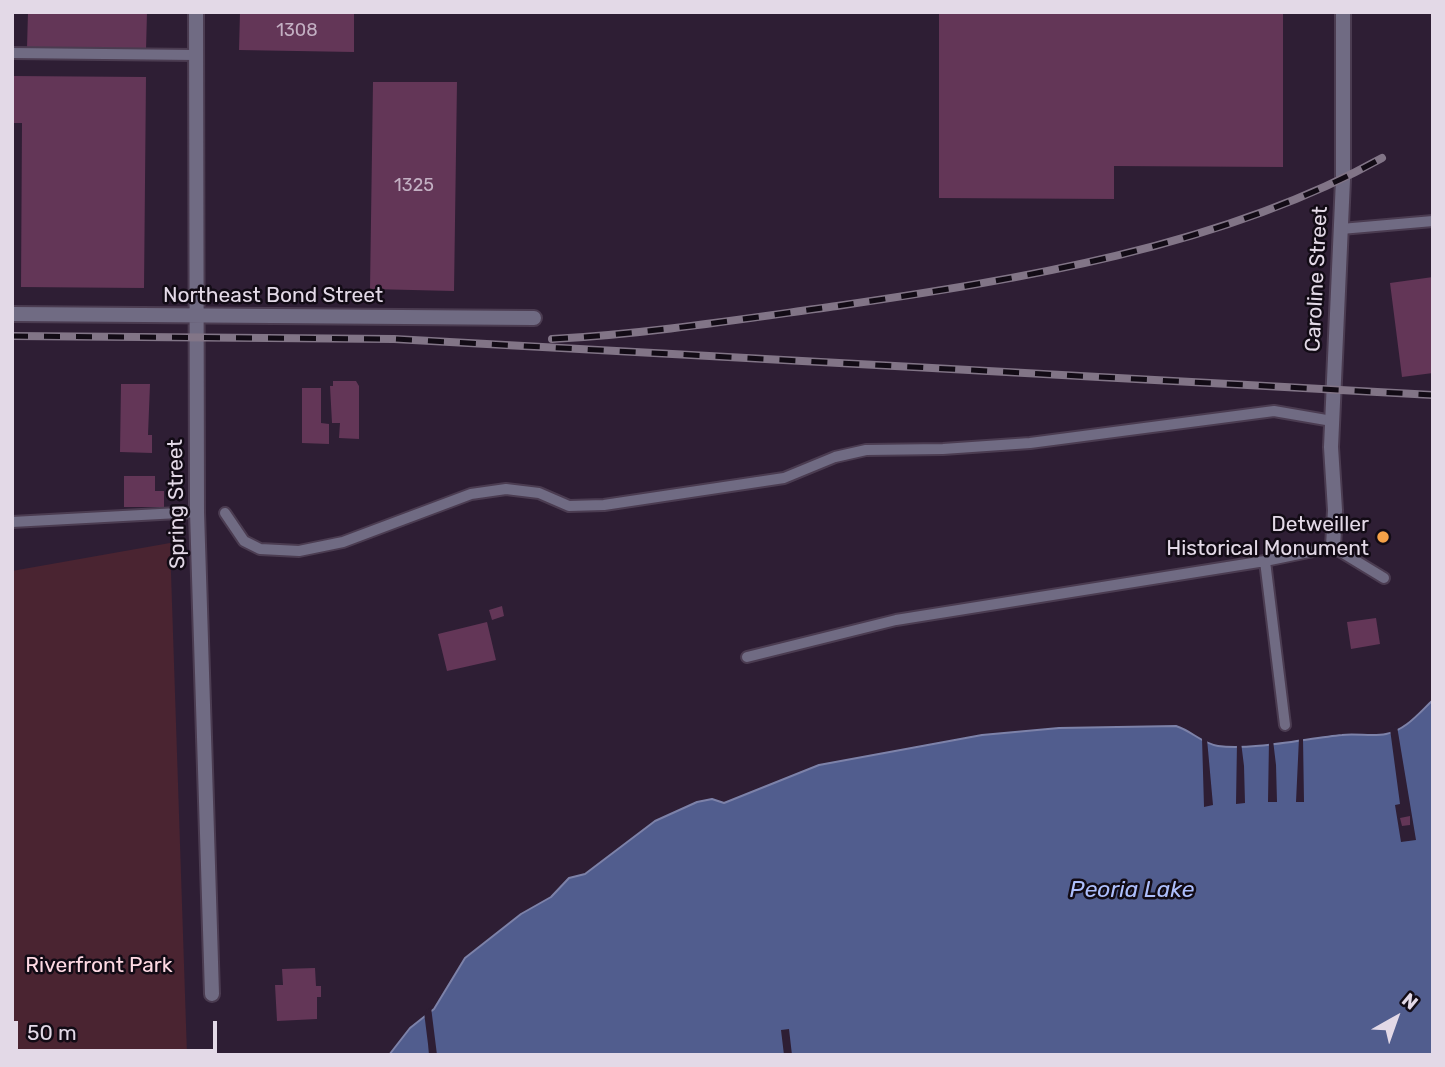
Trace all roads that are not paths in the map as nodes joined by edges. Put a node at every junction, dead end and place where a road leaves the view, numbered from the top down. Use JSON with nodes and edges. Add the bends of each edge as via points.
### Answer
{"nodes":[{"id":1,"x":196,"y":12,"type":"edge"},
{"id":2,"x":1343,"y":12,"type":"edge"},
{"id":3,"x":12,"y":53,"type":"edge"},
{"id":4,"x":196,"y":55,"type":"junction"},
{"id":5,"x":1433,"y":221,"type":"edge"},
{"id":6,"x":1340,"y":229,"type":"junction"},
{"id":7,"x":12,"y":314,"type":"edge"},
{"id":8,"x":195,"y":317,"type":"junction"},
{"id":9,"x":534,"y":318,"type":"dead end"},
{"id":10,"x":1332,"y":421,"type":"junction"},
{"id":11,"x":197,"y":512,"type":"junction"},
{"id":12,"x":225,"y":513,"type":"dead end"},
{"id":13,"x":12,"y":522,"type":"edge"},
{"id":14,"x":1333,"y":547,"type":"junction"},
{"id":15,"x":1265,"y":561,"type":"junction"},
{"id":16,"x":1384,"y":578,"type":"dead end"},
{"id":17,"x":747,"y":657,"type":"dead end"},
{"id":18,"x":1285,"y":725,"type":"dead end"},
{"id":19,"x":212,"y":994,"type":"dead end"}],
"edges":[{"from":1,"to":4,"type":"street","name":"Spring Street"},
{"from":2,"to":6,"type":"street","name":"Caroline Street"},
{"from":3,"to":4,"type":"lane"},
{"from":4,"to":8,"type":"street","name":"Spring Street"},
{"from":5,"to":6,"type":"lane"},
{"from":6,"to":10,"type":"street","name":"Caroline Street"},
{"from":7,"to":8,"type":"street","name":"Northeast Bond Street"},
{"from":8,"to":9,"type":"street","name":"Northeast Bond Street"},
{"from":8,"to":11,"type":"street","name":"Spring Street"},
{"from":10,"to":12,"type":"lane","via":[[1275,411],[1030,443],[866,450],[784,478],[604,505],[569,506],[539,493],[506,489],[471,494],[343,542],[299,551],[260,549],[244,541]]},
{"from":10,"to":14,"type":"street","name":"Caroline Street"},
{"from":11,"to":13,"type":"lane"},
{"from":11,"to":19,"type":"street","name":"Spring Street"},
{"from":14,"to":15,"type":"lane"},
{"from":14,"to":16,"type":"lane"},
{"from":15,"to":17,"type":"lane","via":[[896,621]]},
{"from":15,"to":18,"type":"lane"}]}
